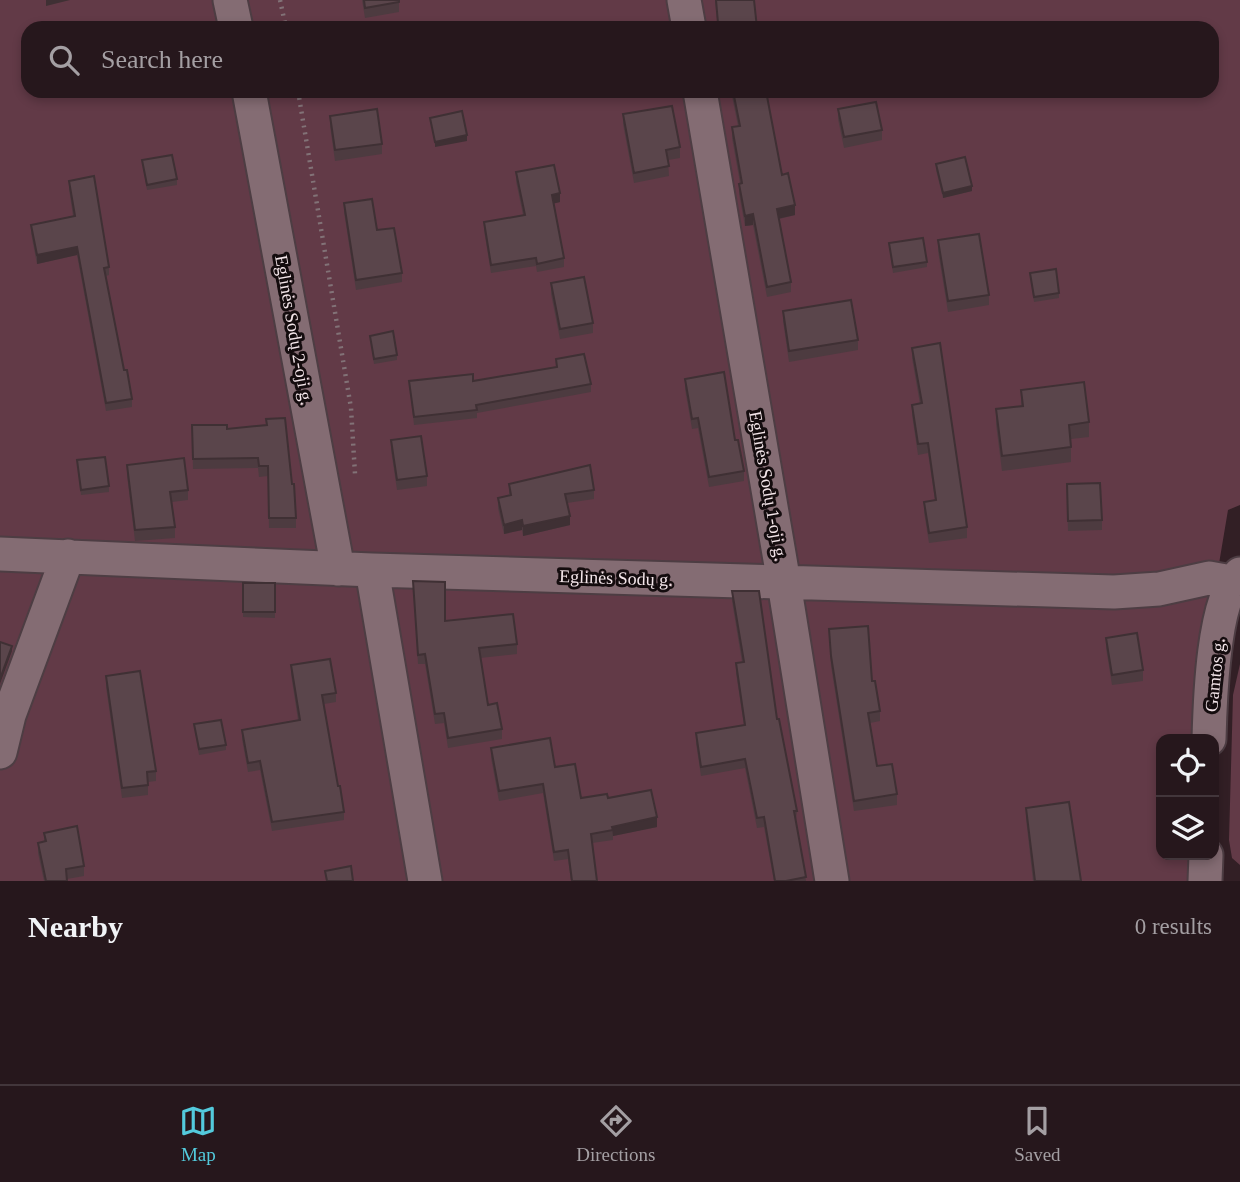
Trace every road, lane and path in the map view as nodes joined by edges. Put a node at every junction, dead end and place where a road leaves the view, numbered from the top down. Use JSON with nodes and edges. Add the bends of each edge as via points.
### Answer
{"nodes":[{"id":1,"x":230,"y":0,"type":"edge"},
{"id":2,"x":280,"y":0,"type":"edge"},
{"id":3,"x":684,"y":0,"type":"edge"},
{"id":4,"x":234,"y":21,"type":"edge"},
{"id":5,"x":284,"y":21,"type":"edge"},
{"id":6,"x":688,"y":21,"type":"edge"},
{"id":7,"x":250,"y":98,"type":"edge"},
{"id":8,"x":299,"y":98,"type":"edge"},
{"id":9,"x":700,"y":98,"type":"edge"},
{"id":10,"x":356,"y":487,"type":"dead end"},
{"id":11,"x":0,"y":554,"type":"edge"},
{"id":12,"x":68,"y":556,"type":"junction"},
{"id":13,"x":338,"y":569,"type":"junction"},
{"id":14,"x":372,"y":570,"type":"junction"},
{"id":15,"x":1235,"y":578,"type":"edge"},
{"id":16,"x":784,"y":583,"type":"junction"},
{"id":17,"x":1209,"y":734,"type":"edge"},
{"id":18,"x":0,"y":752,"type":"edge"},
{"id":19,"x":1206,"y":860,"type":"edge"},
{"id":20,"x":425,"y":881,"type":"edge"},
{"id":21,"x":832,"y":881,"type":"edge"},
{"id":22,"x":1205,"y":881,"type":"edge"}],
"edges":[{"from":1,"to":4,"type":"street"},
{"from":2,"to":5,"type":"path"},
{"from":3,"to":6,"type":"street"},
{"from":7,"to":13,"type":"street","name":"Eglinės Sodų 2-oji g."},
{"from":8,"to":10,"type":"path","via":[[351,408]]},
{"from":9,"to":16,"type":"street","name":"Eglinės Sodų 1-oji g."},
{"from":11,"to":12,"type":"street","name":"Eglinės Sodų g."},
{"from":12,"to":13,"type":"street","name":"Eglinės Sodų g."},
{"from":12,"to":18,"type":"street","via":[[9,715]]},
{"from":13,"to":14,"type":"street","name":"Eglinės Sodų g."},
{"from":14,"to":16,"type":"street","name":"Eglinės Sodų g."},
{"from":14,"to":20,"type":"street"},
{"from":15,"to":16,"type":"street","name":"Eglinės Sodų g.","via":[[1114,592]]},
{"from":15,"to":17,"type":"street","name":"Gamtos g.","via":[[1216,642]]},
{"from":16,"to":21,"type":"street","name":"Eglinės Sodų 1-oji g."},
{"from":19,"to":22,"type":"street"}]}
